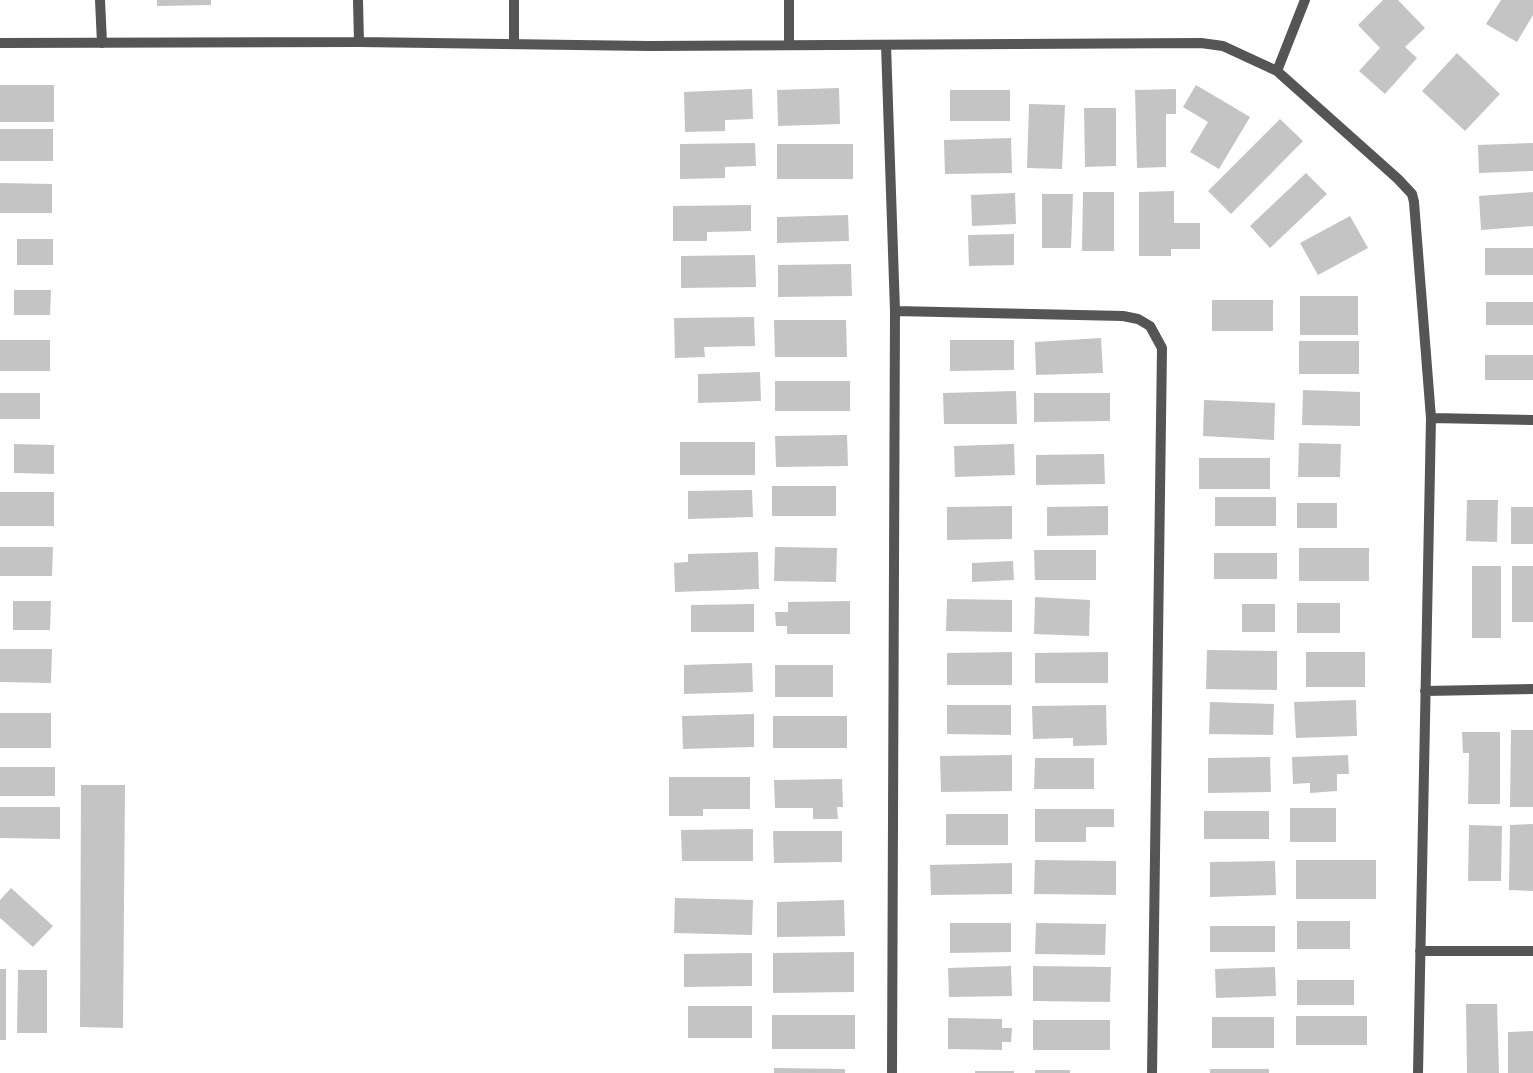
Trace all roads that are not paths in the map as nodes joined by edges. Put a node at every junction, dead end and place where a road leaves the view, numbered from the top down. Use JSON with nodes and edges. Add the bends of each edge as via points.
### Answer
{"nodes":[{"id":1,"x":100,"y":0,"type":"edge"},
{"id":2,"x":358,"y":0,"type":"edge"},
{"id":3,"x":514,"y":0,"type":"edge"},
{"id":4,"x":789,"y":0,"type":"edge"},
{"id":5,"x":1305,"y":0,"type":"edge"},
{"id":6,"x":359,"y":42,"type":"junction"},
{"id":7,"x":0,"y":43,"type":"edge"},
{"id":8,"x":102,"y":43,"type":"junction"},
{"id":9,"x":514,"y":44,"type":"junction"},
{"id":10,"x":789,"y":45,"type":"junction"},
{"id":11,"x":886,"y":45,"type":"junction"},
{"id":12,"x":1277,"y":72,"type":"junction"},
{"id":13,"x":895,"y":311,"type":"junction"},
{"id":14,"x":1431,"y":418,"type":"junction"},
{"id":15,"x":1533,"y":420,"type":"edge"},
{"id":16,"x":1533,"y":689,"type":"edge"},
{"id":17,"x":1425,"y":692,"type":"junction"},
{"id":18,"x":1533,"y":950,"type":"edge"},
{"id":19,"x":1420,"y":951,"type":"junction"},
{"id":20,"x":892,"y":1073,"type":"edge"},
{"id":21,"x":1152,"y":1073,"type":"edge"},
{"id":22,"x":1418,"y":1073,"type":"edge"}],
"edges":[{"from":1,"to":8,"type":"street"},
{"from":2,"to":6,"type":"street"},
{"from":3,"to":9,"type":"street"},
{"from":4,"to":10,"type":"street"},
{"from":5,"to":12,"type":"street"},
{"from":6,"to":8,"type":"street"},
{"from":6,"to":9,"type":"street"},
{"from":7,"to":8,"type":"street"},
{"from":9,"to":10,"type":"street"},
{"from":10,"to":11,"type":"street"},
{"from":11,"to":12,"type":"street","via":[[1213,43]]},
{"from":11,"to":13,"type":"street"},
{"from":12,"to":14,"type":"street","via":[[1412,194]]},
{"from":13,"to":20,"type":"street"},
{"from":13,"to":21,"type":"street","via":[[1123,316],[1150,326],[1162,348]]},
{"from":14,"to":15,"type":"street"},
{"from":14,"to":17,"type":"street"},
{"from":16,"to":17,"type":"street"},
{"from":17,"to":19,"type":"street"},
{"from":18,"to":19,"type":"street"},
{"from":19,"to":22,"type":"street"}]}
